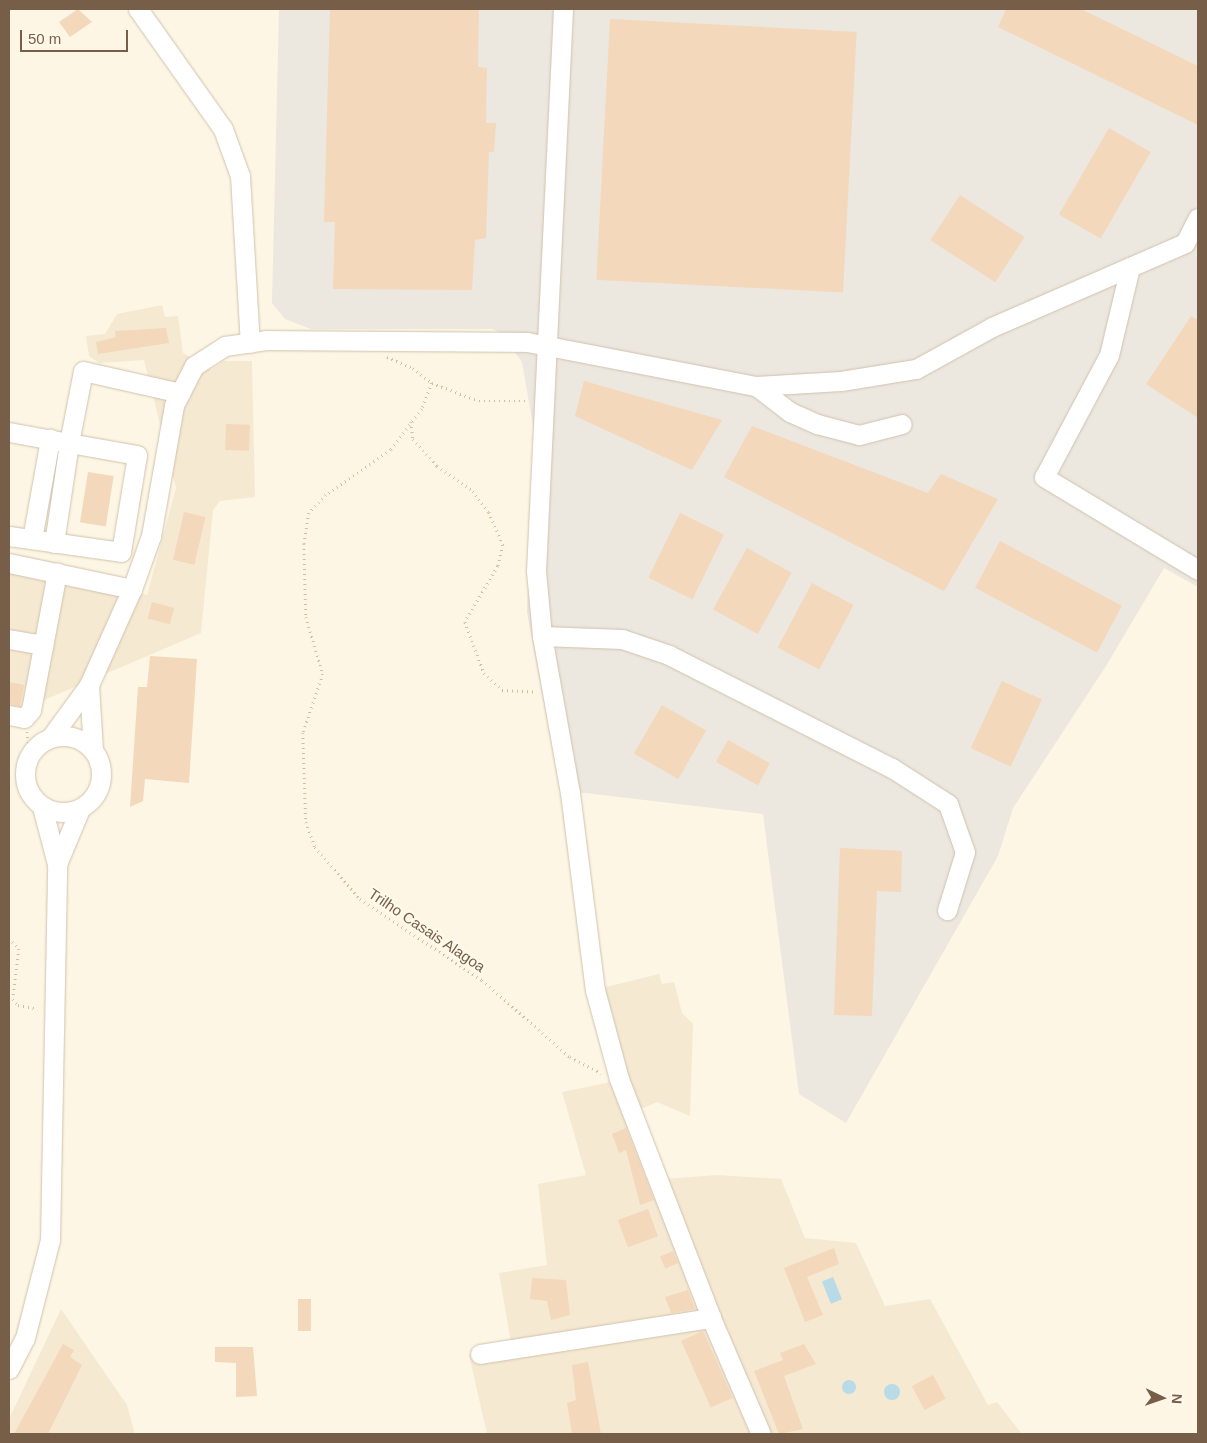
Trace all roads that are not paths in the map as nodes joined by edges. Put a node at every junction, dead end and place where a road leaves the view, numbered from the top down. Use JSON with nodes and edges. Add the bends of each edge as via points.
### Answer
{"nodes":[{"id":1,"x":138,"y":9,"type":"edge"},
{"id":2,"x":563,"y":9,"type":"edge"},
{"id":3,"x":1198,"y":218,"type":"edge"},
{"id":4,"x":1192,"y":247,"type":"edge"},
{"id":5,"x":1130,"y":267,"type":"junction"},
{"id":6,"x":250,"y":343,"type":"junction"},
{"id":7,"x":547,"y":344,"type":"junction"},
{"id":8,"x":756,"y":386,"type":"junction"},
{"id":9,"x":181,"y":393,"type":"junction"},
{"id":10,"x":902,"y":424,"type":"dead end"},
{"id":11,"x":9,"y":432,"type":"edge"},
{"id":12,"x":50,"y":439,"type":"junction"},
{"id":13,"x":70,"y":443,"type":"junction"},
{"id":14,"x":9,"y":536,"type":"edge"},
{"id":15,"x":32,"y":539,"type":"junction"},
{"id":16,"x":54,"y":543,"type":"junction"},
{"id":17,"x":9,"y":563,"type":"edge"},
{"id":18,"x":1198,"y":570,"type":"edge"},
{"id":19,"x":57,"y":572,"type":"junction"},
{"id":20,"x":132,"y":589,"type":"junction"},
{"id":21,"x":542,"y":636,"type":"junction"},
{"id":22,"x":9,"y":639,"type":"edge"},
{"id":23,"x":43,"y":645,"type":"junction"},
{"id":24,"x":89,"y":685,"type":"junction"},
{"id":25,"x":17,"y":717,"type":"edge"},
{"id":26,"x":51,"y":737,"type":"junction"},
{"id":27,"x":93,"y":750,"type":"junction"},
{"id":28,"x":42,"y":807,"type":"junction"},
{"id":29,"x":80,"y":809,"type":"junction"},
{"id":30,"x":57,"y":864,"type":"junction"},
{"id":31,"x":947,"y":910,"type":"dead end"},
{"id":32,"x":711,"y":1318,"type":"junction"},
{"id":33,"x":480,"y":1354,"type":"dead end"},
{"id":34,"x":9,"y":1369,"type":"edge"},
{"id":35,"x":760,"y":1434,"type":"edge"}],
"edges":[{"from":1,"to":6,"type":"street","via":[[223,128],[240,176]]},
{"from":2,"to":7,"type":"street"},
{"from":3,"to":4,"type":"street"},
{"from":4,"to":5,"type":"street"},
{"from":5,"to":8,"type":"street","via":[[992,327],[916,369],[841,381]]},
{"from":5,"to":18,"type":"street","via":[[1109,355],[1044,477]]},
{"from":6,"to":7,"type":"street"},
{"from":6,"to":9,"type":"street","via":[[225,346],[194,366]]},
{"from":7,"to":8,"type":"street"},
{"from":7,"to":21,"type":"street","via":[[536,571]]},
{"from":8,"to":10,"type":"street","via":[[790,412],[817,424],[859,435]]},
{"from":9,"to":13,"type":"street","via":[[83,371]]},
{"from":9,"to":20,"type":"street","via":[[167,431],[151,536]]},
{"from":11,"to":12,"type":"street"},
{"from":12,"to":13,"type":"street"},
{"from":12,"to":15,"type":"street"},
{"from":13,"to":16,"type":"street"},
{"from":13,"to":16,"type":"street","via":[[137,455],[121,552]]},
{"from":14,"to":15,"type":"street"},
{"from":15,"to":16,"type":"street"},
{"from":17,"to":19,"type":"street"},
{"from":19,"to":20,"type":"street"},
{"from":19,"to":23,"type":"street"},
{"from":20,"to":24,"type":"street"},
{"from":21,"to":31,"type":"street","via":[[622,639],[669,655],[892,768],[948,804],[964,852]]},
{"from":21,"to":32,"type":"street","via":[[570,793],[595,990],[621,1084]]},
{"from":22,"to":23,"type":"street"},
{"from":23,"to":25,"type":"street","via":[[31,710]]},
{"from":24,"to":26,"type":"street"},
{"from":24,"to":27,"type":"street"},
{"from":26,"to":27,"type":"street","via":[[78,739]]},
{"from":26,"to":28,"type":"street","via":[[30,753],[25,783]]},
{"from":27,"to":29,"type":"street","via":[[102,776],[99,789]]},
{"from":28,"to":29,"type":"street","via":[[61,812]]},
{"from":28,"to":30,"type":"street"},
{"from":29,"to":30,"type":"street"},
{"from":30,"to":34,"type":"street","via":[[50,1240],[25,1338]]},
{"from":32,"to":33,"type":"street"},
{"from":32,"to":35,"type":"street"}]}
